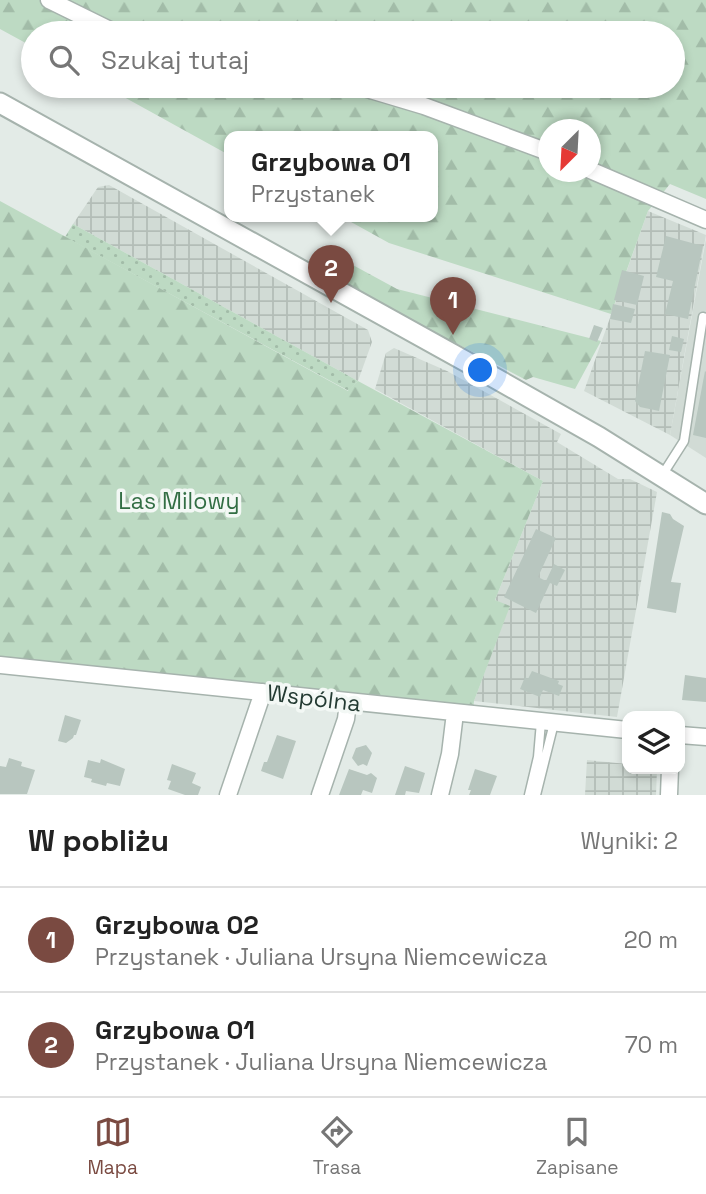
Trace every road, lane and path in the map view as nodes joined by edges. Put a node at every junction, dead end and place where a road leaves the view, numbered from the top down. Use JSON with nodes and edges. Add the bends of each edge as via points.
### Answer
{"nodes":[{"id":1,"x":49,"y":0,"type":"edge"},
{"id":2,"x":92,"y":21,"type":"edge"},
{"id":3,"x":397,"y":98,"type":"edge"},
{"id":4,"x":0,"y":103,"type":"edge"},
{"id":5,"x":538,"y":148,"type":"edge"},
{"id":6,"x":601,"y":175,"type":"edge"},
{"id":7,"x":706,"y":220,"type":"edge"},
{"id":8,"x":706,"y":318,"type":"edge"},
{"id":9,"x":661,"y":477,"type":"junction"},
{"id":10,"x":706,"y":504,"type":"edge"},
{"id":11,"x":0,"y":665,"type":"edge"},
{"id":12,"x":263,"y":692,"type":"junction"},
{"id":13,"x":348,"y":702,"type":"junction"},
{"id":14,"x":455,"y":713,"type":"junction"},
{"id":15,"x":548,"y":723,"type":"junction"},
{"id":16,"x":622,"y":730,"type":"edge"},
{"id":17,"x":685,"y":735,"type":"edge"},
{"id":18,"x":706,"y":737,"type":"edge"},
{"id":19,"x":670,"y":774,"type":"edge"},
{"id":20,"x":228,"y":795,"type":"edge"},
{"id":21,"x":320,"y":795,"type":"edge"},
{"id":22,"x":440,"y":795,"type":"edge"},
{"id":23,"x":529,"y":795,"type":"edge"},
{"id":24,"x":536,"y":795,"type":"edge"},
{"id":25,"x":668,"y":795,"type":"edge"}],
"edges":[{"from":1,"to":2,"type":"street"},
{"from":3,"to":5,"type":"street"},
{"from":4,"to":9,"type":"street","via":[[465,361]]},
{"from":6,"to":7,"type":"street"},
{"from":8,"to":9,"type":"lane","via":[[684,441]]},
{"from":9,"to":10,"type":"street"},
{"from":11,"to":12,"type":"street","name":"Wspólna"},
{"from":12,"to":13,"type":"street","name":"Wspólna"},
{"from":12,"to":20,"type":"street"},
{"from":13,"to":14,"type":"street","name":"Wspólna"},
{"from":13,"to":21,"type":"street"},
{"from":14,"to":15,"type":"street","name":"Wspólna"},
{"from":14,"to":22,"type":"street"},
{"from":15,"to":16,"type":"street","name":"Wspólna"},
{"from":15,"to":23,"type":"lane"},
{"from":15,"to":24,"type":"lane"},
{"from":17,"to":18,"type":"street"},
{"from":19,"to":25,"type":"street"}]}
